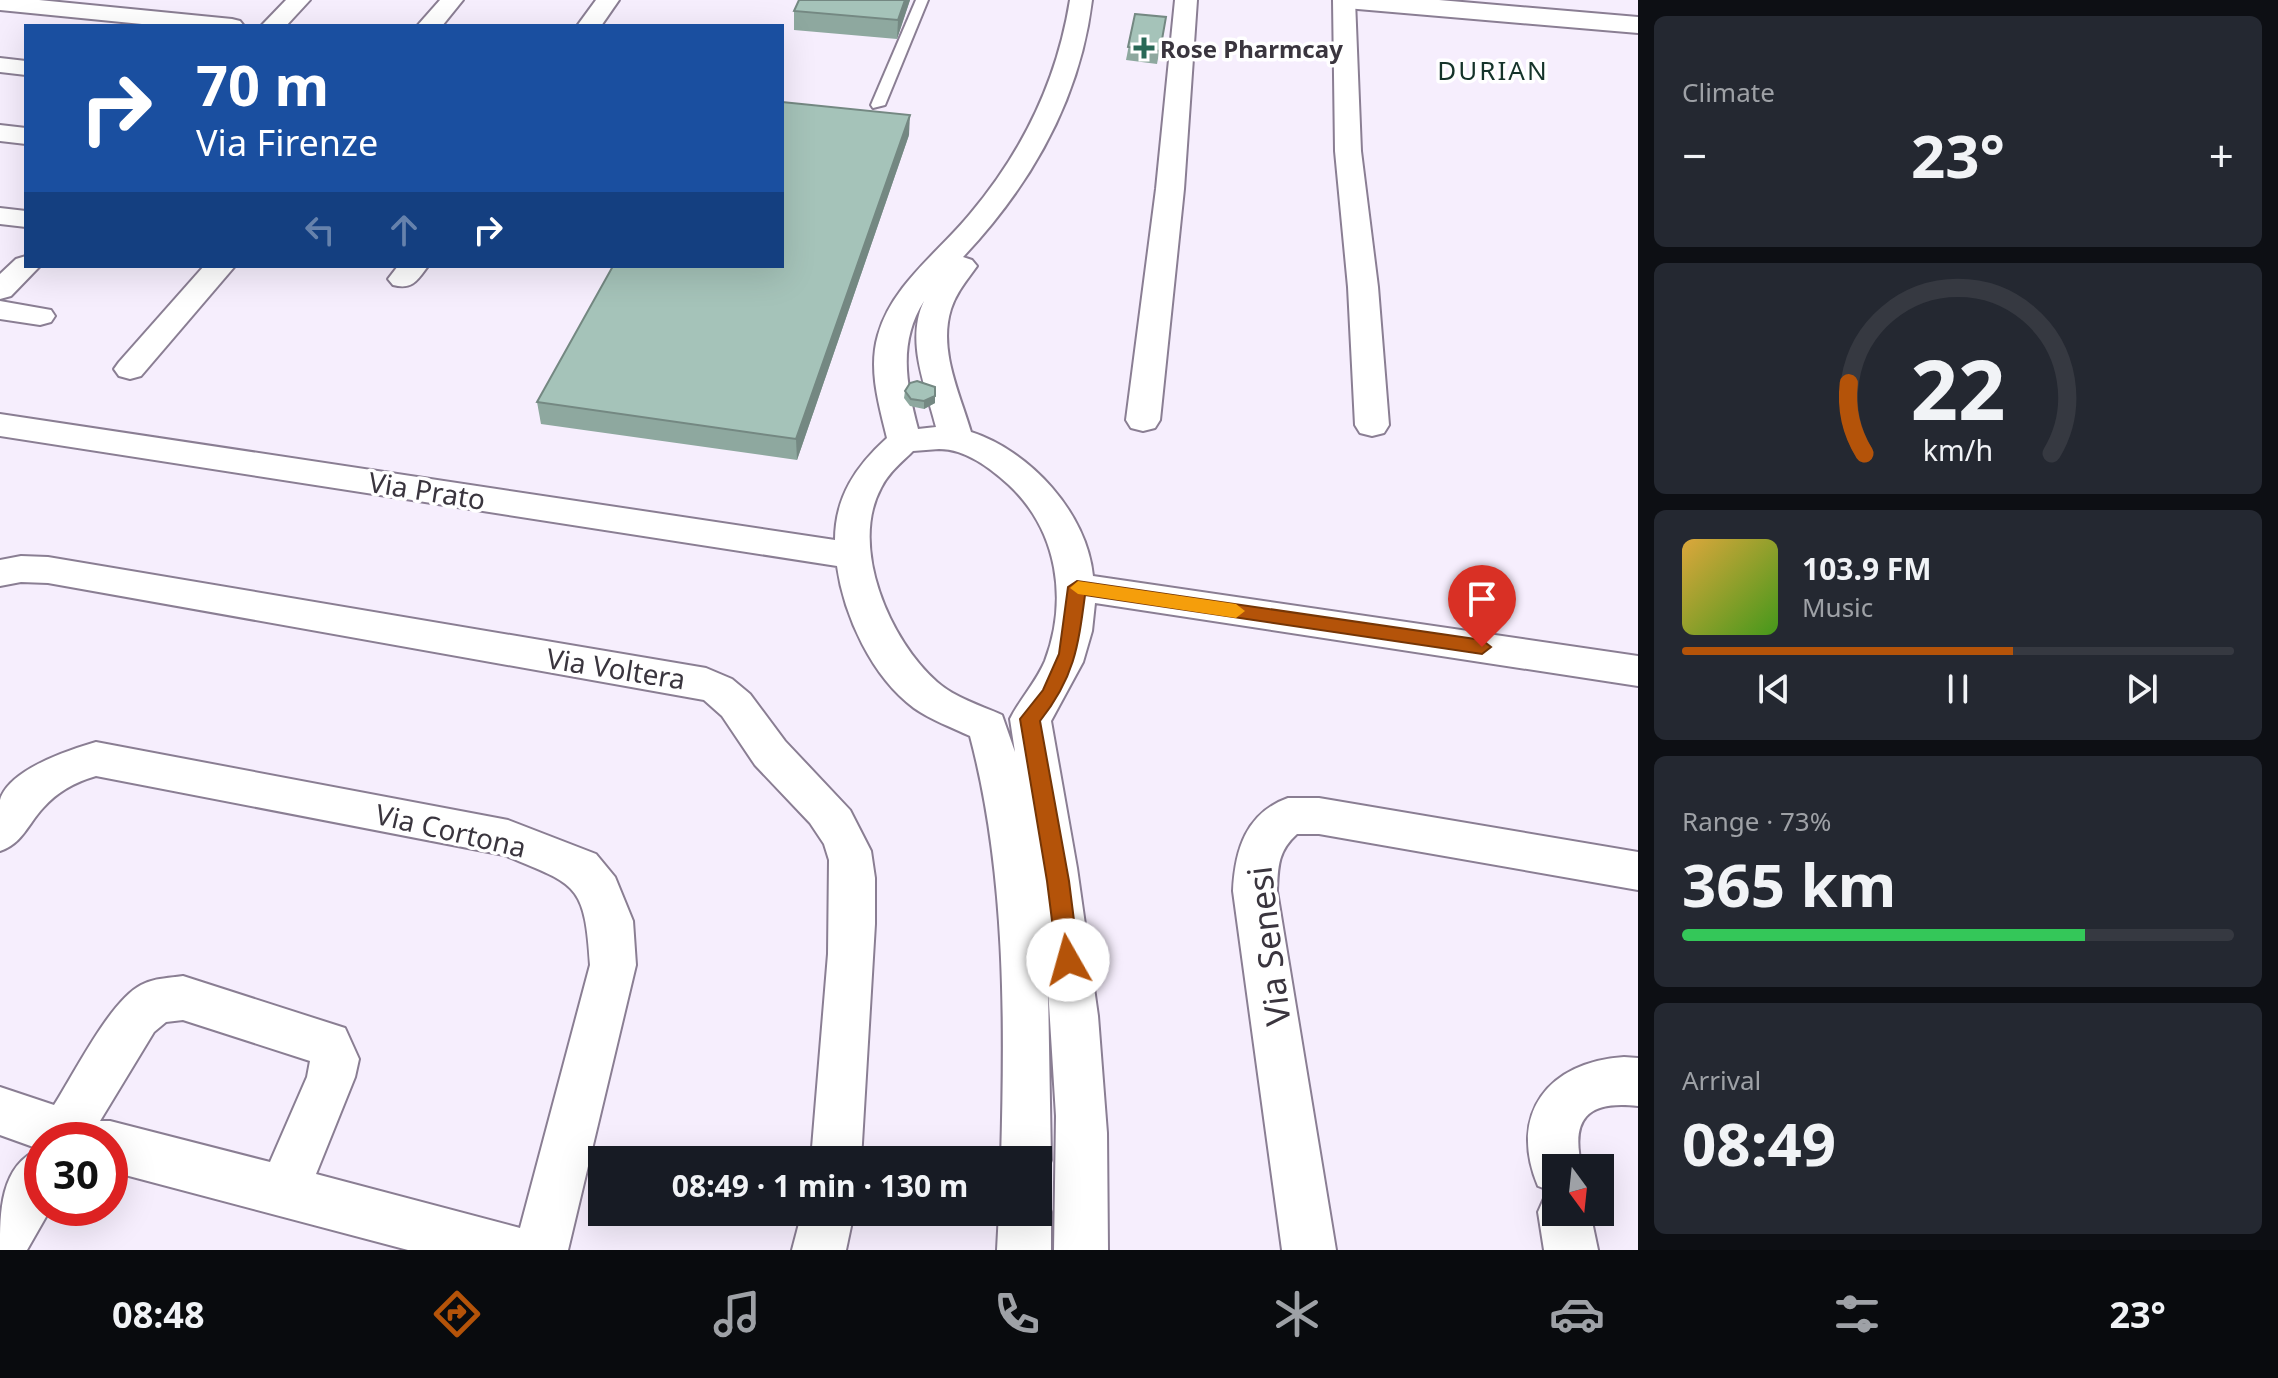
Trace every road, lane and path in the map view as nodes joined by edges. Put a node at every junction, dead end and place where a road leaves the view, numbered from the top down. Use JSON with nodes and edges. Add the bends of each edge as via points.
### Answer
{"nodes":[{"id":1,"x":299,"y":0,"type":"edge"},
{"id":2,"x":452,"y":0,"type":"edge"},
{"id":3,"x":608,"y":0,"type":"edge"},
{"id":4,"x":922,"y":0,"type":"edge"},
{"id":5,"x":1186,"y":0,"type":"edge"},
{"id":6,"x":1345,"y":0,"type":"edge"},
{"id":7,"x":1091,"y":1,"type":"edge"},
{"id":8,"x":0,"y":3,"type":"edge"},
{"id":9,"x":212,"y":24,"type":"edge"},
{"id":10,"x":275,"y":24,"type":"edge"},
{"id":11,"x":431,"y":24,"type":"edge"},
{"id":12,"x":590,"y":24,"type":"edge"},
{"id":13,"x":1638,"y":25,"type":"edge"},
{"id":14,"x":0,"y":65,"type":"edge"},
{"id":15,"x":24,"y":68,"type":"edge"},
{"id":16,"x":878,"y":105,"type":"dead end"},
{"id":17,"x":0,"y":133,"type":"edge"},
{"id":18,"x":24,"y":136,"type":"edge"},
{"id":19,"x":0,"y":216,"type":"edge"},
{"id":20,"x":24,"y":219,"type":"edge"},
{"id":21,"x":966,"y":248,"type":"junction"},
{"id":22,"x":24,"y":267,"type":"edge"},
{"id":23,"x":218,"y":268,"type":"edge"},
{"id":24,"x":0,"y":290,"type":"edge"},
{"id":25,"x":0,"y":310,"type":"edge"},
{"id":26,"x":40,"y":316,"type":"dead end"},
{"id":27,"x":933,"y":358,"type":"junction"},
{"id":28,"x":891,"y":359,"type":"junction"},
{"id":29,"x":130,"y":369,"type":"dead end"},
{"id":30,"x":1143,"y":420,"type":"dead end"},
{"id":31,"x":0,"y":425,"type":"edge"},
{"id":32,"x":1372,"y":425,"type":"dead end"},
{"id":33,"x":956,"y":438,"type":"junction"},
{"id":34,"x":904,"y":441,"type":"junction"},
{"id":35,"x":853,"y":556,"type":"junction"},
{"id":36,"x":0,"y":573,"type":"edge"},
{"id":37,"x":1077,"y":587,"type":"junction"},
{"id":38,"x":1638,"y":671,"type":"edge"},
{"id":39,"x":1009,"y":723,"type":"junction"},
{"id":40,"x":0,"y":833,"type":"edge"},
{"id":41,"x":1638,"y":871,"type":"edge"},
{"id":42,"x":1638,"y":1082,"type":"edge"},
{"id":43,"x":0,"y":1111,"type":"edge"},
{"id":44,"x":85,"y":1122,"type":"edge"},
{"id":45,"x":24,"y":1123,"type":"edge"},
{"id":46,"x":837,"y":1146,"type":"edge"},
{"id":47,"x":1026,"y":1146,"type":"edge"},
{"id":48,"x":1554,"y":1154,"type":"edge"},
{"id":49,"x":128,"y":1158,"type":"edge"},
{"id":50,"x":284,"y":1190,"type":"junction"},
{"id":51,"x":24,"y":1213,"type":"edge"},
{"id":52,"x":825,"y":1226,"type":"edge"},
{"id":53,"x":1025,"y":1226,"type":"edge"},
{"id":54,"x":1567,"y":1226,"type":"edge"},
{"id":55,"x":0,"y":1246,"type":"edge"},
{"id":56,"x":508,"y":1250,"type":"edge"},
{"id":57,"x":541,"y":1250,"type":"edge"},
{"id":58,"x":819,"y":1250,"type":"edge"},
{"id":59,"x":1024,"y":1250,"type":"edge"},
{"id":60,"x":1081,"y":1250,"type":"edge"},
{"id":61,"x":1309,"y":1250,"type":"edge"},
{"id":62,"x":1571,"y":1250,"type":"edge"}],
"edges":[{"from":1,"to":10,"type":"street"},
{"from":2,"to":11,"type":"street"},
{"from":3,"to":12,"type":"street"},
{"from":4,"to":16,"type":"lane"},
{"from":5,"to":30,"type":"street"},
{"from":6,"to":13,"type":"main road"},
{"from":6,"to":32,"type":"street","via":[[1348,151]]},
{"from":7,"to":21,"type":"street","via":[[1070,58],[1064,106]]},
{"from":8,"to":9,"type":"street"},
{"from":14,"to":15,"type":"street"},
{"from":17,"to":18,"type":"street"},
{"from":19,"to":20,"type":"street"},
{"from":21,"to":27,"type":"street","via":[[940,296],[930,330]]},
{"from":21,"to":28,"type":"street","via":[[915,291],[895,329]]},
{"from":22,"to":24,"type":"street"},
{"from":23,"to":29,"type":"street"},
{"from":25,"to":26,"type":"street"},
{"from":27,"to":28,"type":"street"},
{"from":27,"to":33,"type":"street"},
{"from":28,"to":34,"type":"street"},
{"from":31,"to":35,"type":"street","name":"Via Prato"},
{"from":33,"to":34,"type":"street"},
{"from":33,"to":37,"type":"street","via":[[1000,460],[1037,492],[1070,548]]},
{"from":34,"to":35,"type":"street","via":[[882,460],[858,502]]},
{"from":35,"to":39,"type":"street","via":[[873,623],[902,671],[924,694]]},
{"from":36,"to":46,"type":"street","name":"Via Voltera","via":[[48,570],[706,683],[725,691],[769,751],[834,821],[850,852],[850,963]]},
{"from":37,"to":38,"type":"street"},
{"from":37,"to":39,"type":"street","via":[[1068,654],[1050,694]]},
{"from":39,"to":47,"type":"street","via":[[1005,797],[1024,967]]},
{"from":39,"to":60,"type":"street","via":[[1058,881],[1081,1117]]},
{"from":40,"to":57,"type":"street","name":"Via Cortona","via":[[50,774],[96,759],[508,838],[580,867],[599,891],[610,921],[613,965]]},
{"from":41,"to":61,"type":"street","name":"Via Senesi","via":[[1319,816],[1288,816],[1271,831],[1257,849],[1255,891]]},
{"from":42,"to":48,"type":"street","via":[[1597,1084],[1572,1096],[1557,1114]]},
{"from":43,"to":45,"type":"street"},
{"from":44,"to":50,"type":"street","via":[[137,1016],[156,1001],[183,998],[328,1044],[335,1059],[331,1077]]},
{"from":49,"to":50,"type":"street"},
{"from":50,"to":56,"type":"street"},
{"from":51,"to":55,"type":"street"},
{"from":52,"to":58,"type":"street"},
{"from":53,"to":59,"type":"street"},
{"from":54,"to":62,"type":"street"}]}
